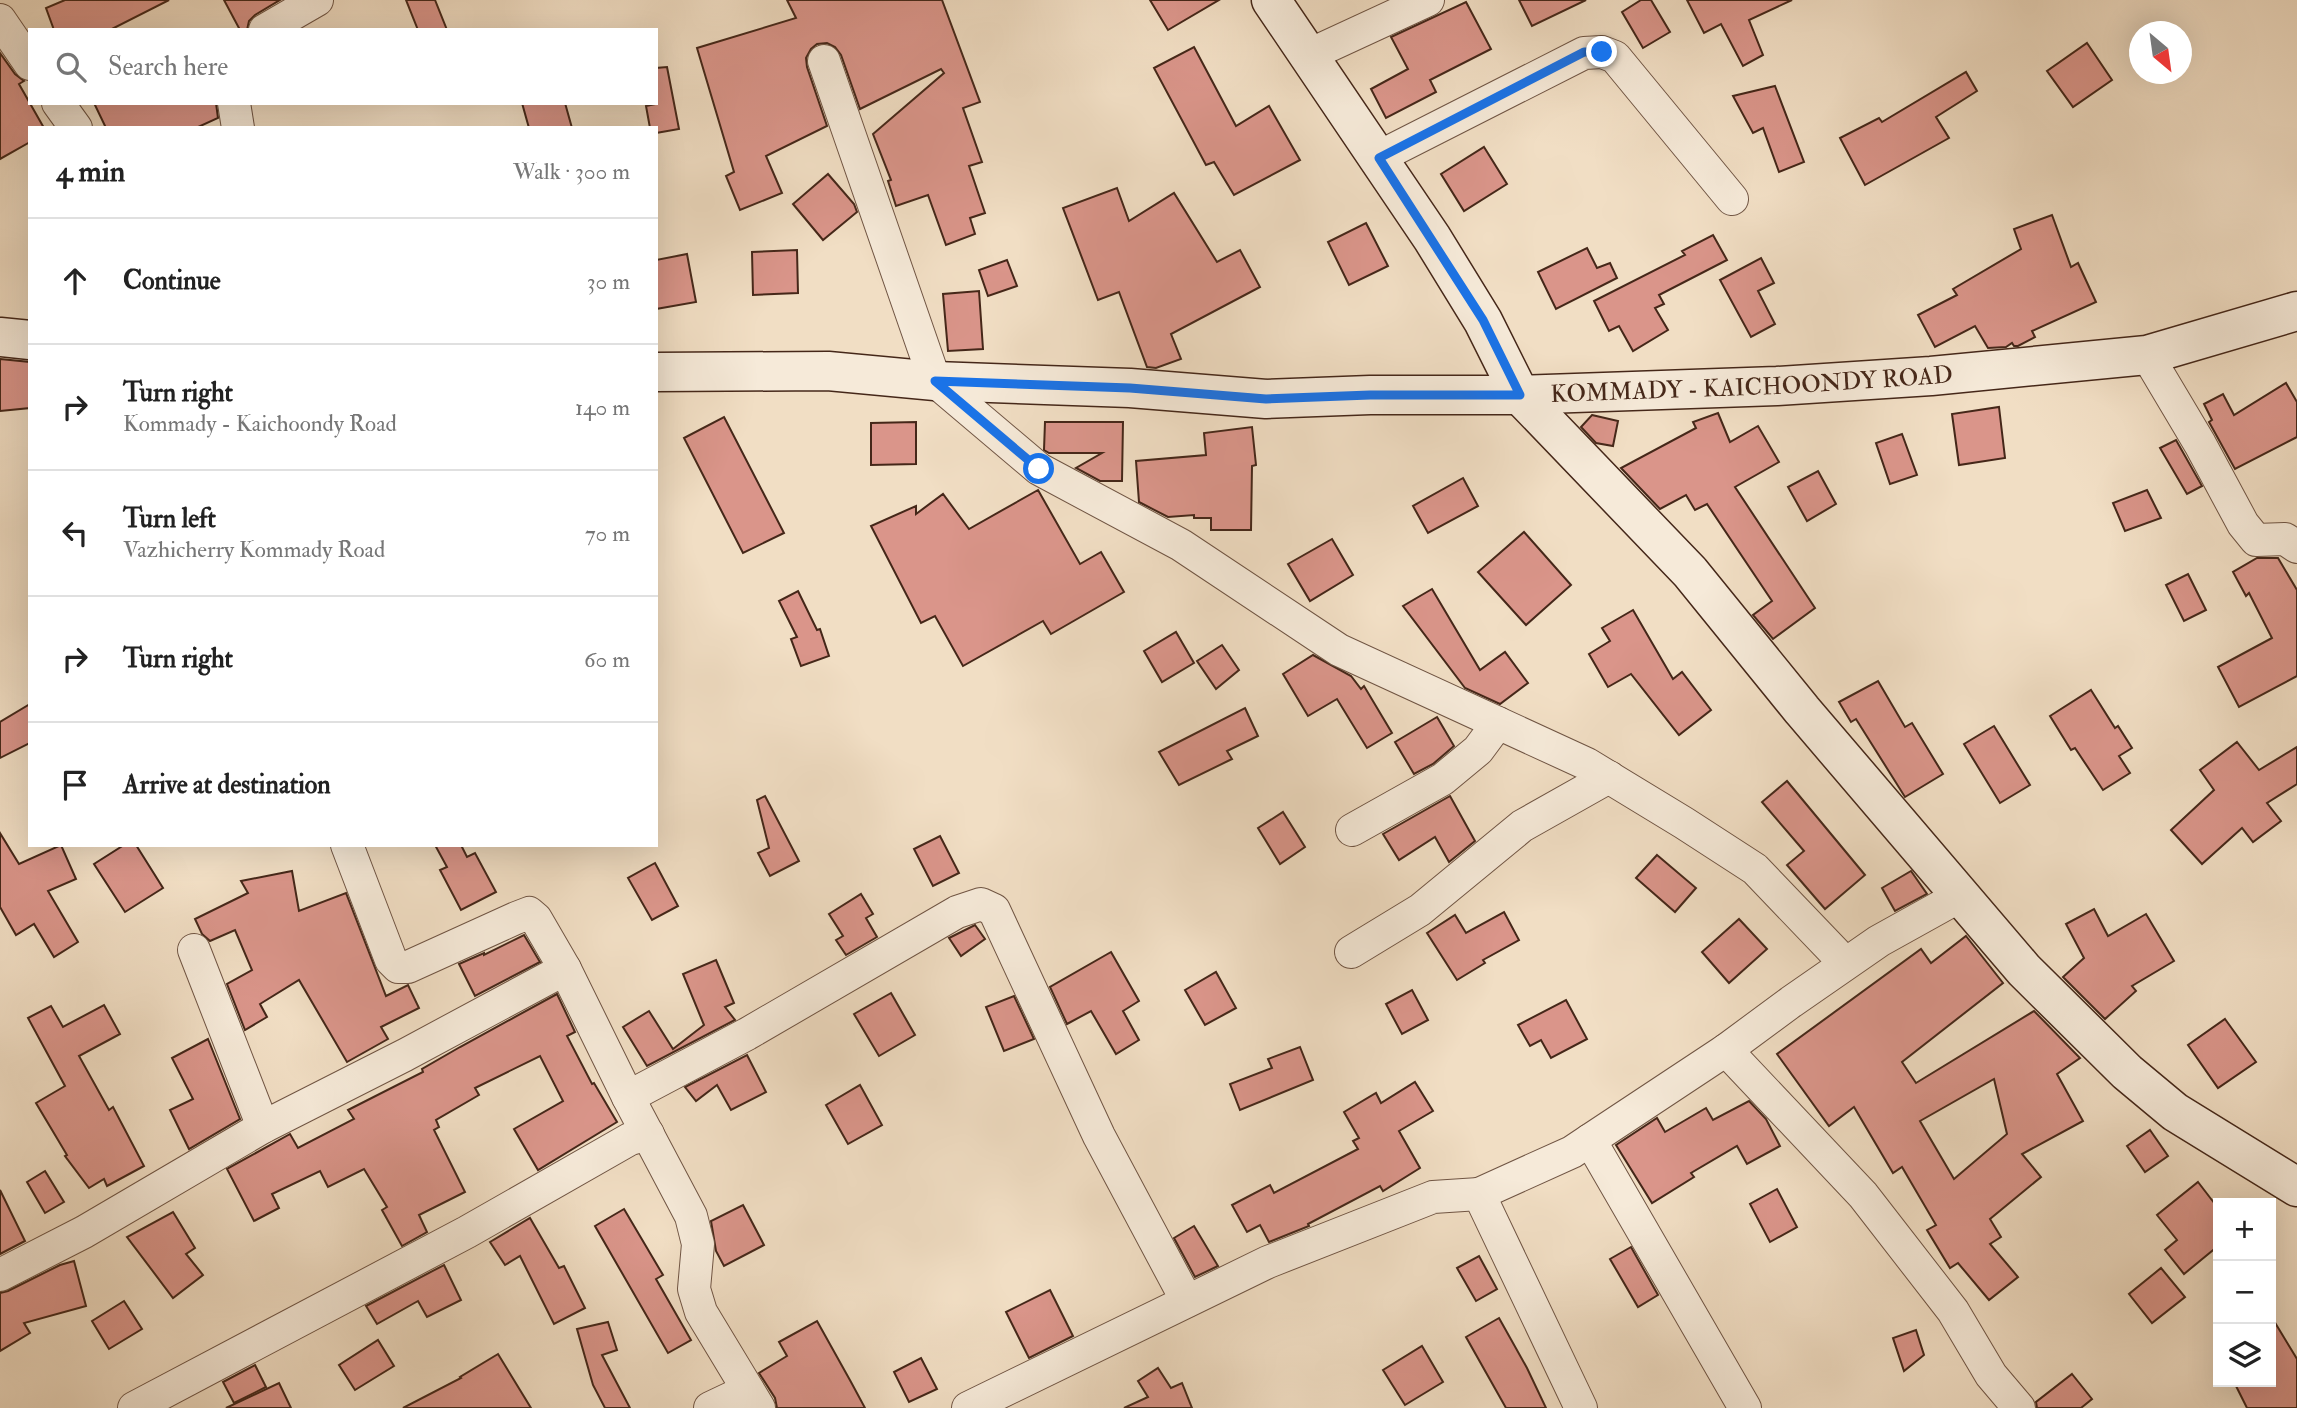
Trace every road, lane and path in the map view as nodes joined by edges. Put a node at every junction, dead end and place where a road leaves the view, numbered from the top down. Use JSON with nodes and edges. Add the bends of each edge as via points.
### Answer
{"nodes":[{"id":1,"x":317,"y":0,"type":"edge"},
{"id":2,"x":1271,"y":0,"type":"edge"},
{"id":3,"x":1428,"y":0,"type":"edge"},
{"id":4,"x":0,"y":20,"type":"edge"},
{"id":5,"x":268,"y":28,"type":"edge"},
{"id":6,"x":1309,"y":55,"type":"junction"},
{"id":7,"x":28,"y":61,"type":"edge"},
{"id":8,"x":824,"y":61,"type":"dead end"},
{"id":9,"x":59,"y":105,"type":"edge"},
{"id":10,"x":234,"y":105,"type":"edge"},
{"id":11,"x":75,"y":126,"type":"edge"},
{"id":12,"x":238,"y":126,"type":"edge"},
{"id":13,"x":1379,"y":158,"type":"junction"},
{"id":14,"x":1732,"y":199,"type":"dead end"},
{"id":15,"x":2297,"y":312,"type":"edge"},
{"id":16,"x":0,"y":337,"type":"edge"},
{"id":17,"x":28,"y":340,"type":"edge"},
{"id":18,"x":2147,"y":355,"type":"junction"},
{"id":19,"x":658,"y":372,"type":"edge"},
{"id":20,"x":935,"y":381,"type":"junction"},
{"id":21,"x":1520,"y":395,"type":"junction"},
{"id":22,"x":2297,"y":547,"type":"edge"},
{"id":23,"x":1499,"y":723,"type":"junction"},
{"id":24,"x":1609,"y":777,"type":"junction"},
{"id":25,"x":1352,"y":830,"type":"dead end"},
{"id":26,"x":348,"y":847,"type":"edge"},
{"id":27,"x":1960,"y":896,"type":"junction"},
{"id":28,"x":194,"y":950,"type":"dead end"},
{"id":29,"x":1351,"y":952,"type":"dead end"},
{"id":30,"x":1845,"y":963,"type":"junction"},
{"id":31,"x":565,"y":969,"type":"junction"},
{"id":32,"x":1726,"y":1050,"type":"junction"},
{"id":33,"x":628,"y":1097,"type":"junction"},
{"id":34,"x":262,"y":1126,"type":"junction"},
{"id":35,"x":648,"y":1134,"type":"junction"},
{"id":36,"x":1590,"y":1140,"type":"junction"},
{"id":37,"x":2297,"y":1187,"type":"edge"},
{"id":38,"x":1479,"y":1194,"type":"junction"},
{"id":39,"x":0,"y":1275,"type":"edge"},
{"id":40,"x":1187,"y":1301,"type":"junction"},
{"id":41,"x":754,"y":1399,"type":"edge"},
{"id":42,"x":134,"y":1408,"type":"edge"},
{"id":43,"x":710,"y":1408,"type":"edge"},
{"id":44,"x":968,"y":1408,"type":"edge"},
{"id":45,"x":1581,"y":1408,"type":"edge"},
{"id":46,"x":1745,"y":1408,"type":"edge"},
{"id":47,"x":2019,"y":1408,"type":"edge"}],
"edges":[{"from":1,"to":5,"type":"street"},
{"from":2,"to":6,"type":"main road"},
{"from":3,"to":6,"type":"street"},
{"from":4,"to":7,"type":"street"},
{"from":6,"to":13,"type":"main road"},
{"from":8,"to":20,"type":"street"},
{"from":9,"to":11,"type":"street"},
{"from":10,"to":12,"type":"street"},
{"from":13,"to":14,"type":"street","via":[[1584,52],[1602,52],[1615,57]]},
{"from":13,"to":21,"type":"main road","via":[[1483,320]]},
{"from":15,"to":18,"type":"main road","name":"KOMMADY - KAICHOONDY ROAD"},
{"from":16,"to":17,"type":"main road"},
{"from":18,"to":21,"type":"main road","name":"KOMMADY - KAICHOONDY ROAD","via":[[1802,385]]},
{"from":18,"to":22,"type":"street","via":[[2243,524],[2256,540],[2285,539]]},
{"from":19,"to":20,"type":"main road","name":"KOMMADY - KAICHOONDY ROAD","via":[[828,371]]},
{"from":20,"to":21,"type":"main road","name":"KOMMADY - KAICHOONDY ROAD","via":[[1130,388],[1266,399]]},
{"from":20,"to":23,"type":"street","via":[[1039,469],[1181,545],[1339,650]]},
{"from":21,"to":27,"type":"main road","via":[[1690,572]]},
{"from":23,"to":24,"type":"street"},
{"from":23,"to":25,"type":"street","via":[[1478,750],[1443,779]]},
{"from":24,"to":29,"type":"street","via":[[1522,826],[1420,910]]},
{"from":24,"to":30,"type":"street","via":[[1755,869]]},
{"from":26,"to":31,"type":"street","via":[[391,960],[398,967],[408,967],[529,913]]},
{"from":27,"to":30,"type":"street"},
{"from":27,"to":37,"type":"main road","via":[[2024,970],[2127,1072],[2175,1112]]},
{"from":28,"to":34,"type":"street"},
{"from":30,"to":32,"type":"street"},
{"from":31,"to":33,"type":"street"},
{"from":31,"to":34,"type":"street"},
{"from":32,"to":36,"type":"street"},
{"from":32,"to":47,"type":"street","via":[[1863,1195]]},
{"from":33,"to":35,"type":"street"},
{"from":33,"to":40,"type":"street","via":[[957,912],[981,904],[994,910],[1099,1136]]},
{"from":34,"to":39,"type":"street","via":[[84,1232]]},
{"from":35,"to":41,"type":"street","via":[[691,1216],[698,1244],[694,1289],[701,1312]]},
{"from":35,"to":42,"type":"street","via":[[630,1139],[467,1233]]},
{"from":36,"to":38,"type":"street"},
{"from":36,"to":46,"type":"street"},
{"from":38,"to":40,"type":"street","via":[[1433,1197],[1268,1262]]},
{"from":38,"to":45,"type":"street"},
{"from":40,"to":44,"type":"street"},
{"from":41,"to":43,"type":"street"}]}
